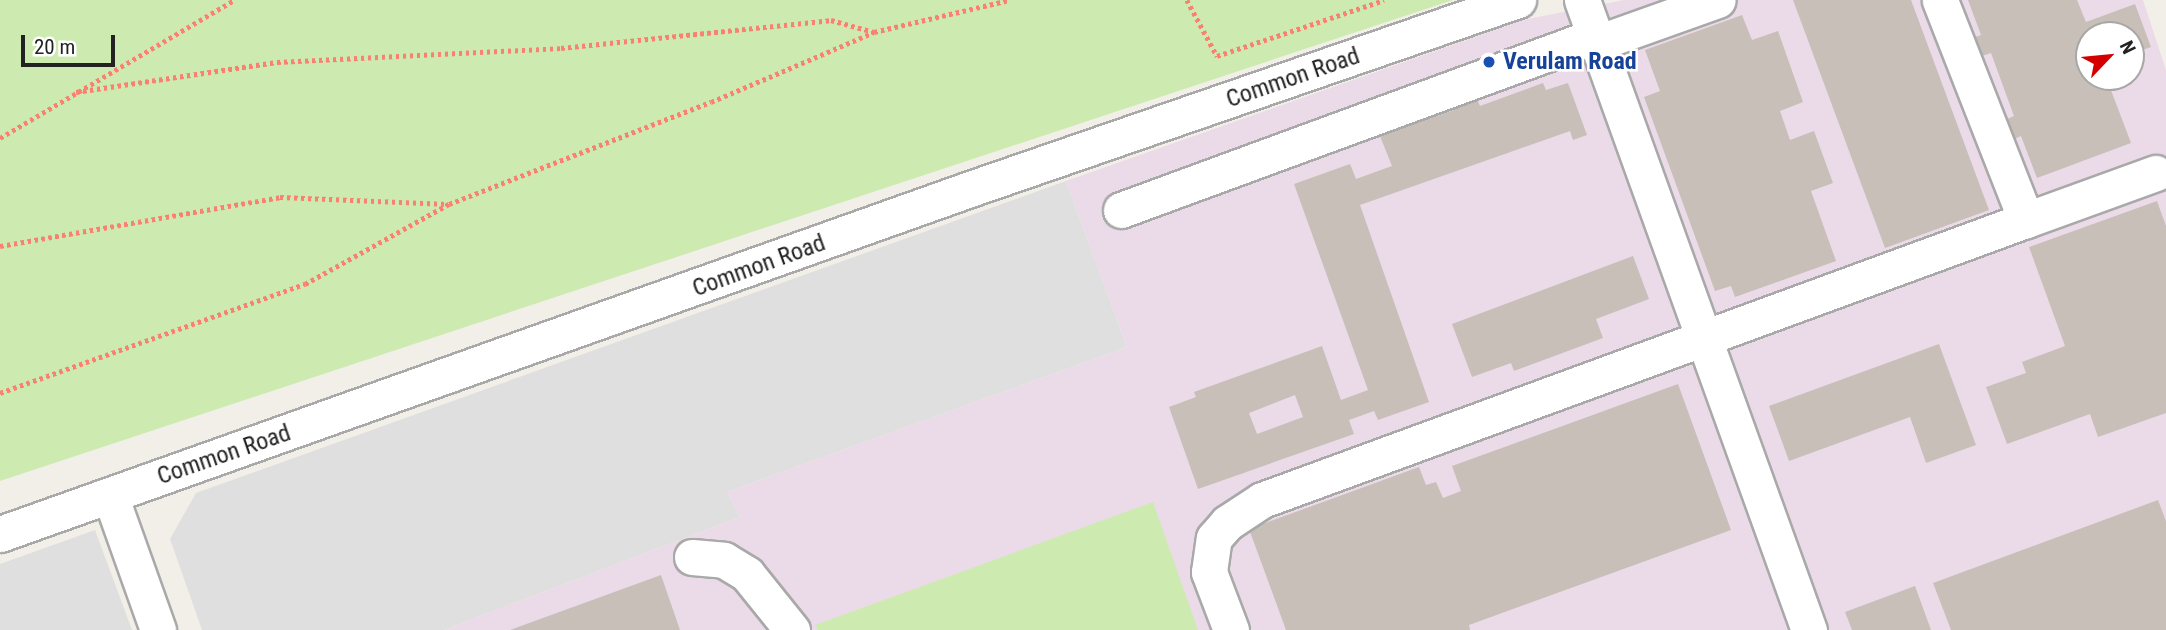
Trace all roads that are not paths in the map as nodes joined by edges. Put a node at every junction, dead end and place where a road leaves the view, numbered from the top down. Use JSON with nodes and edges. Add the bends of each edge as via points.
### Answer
{"nodes":[{"id":1,"x":1518,"y":0,"type":"edge"},
{"id":2,"x":1582,"y":0,"type":"edge"},
{"id":3,"x":1718,"y":0,"type":"edge"},
{"id":4,"x":1940,"y":0,"type":"edge"},
{"id":5,"x":1596,"y":39,"type":"junction"},
{"id":6,"x":2157,"y":173,"type":"dead end"},
{"id":7,"x":1121,"y":210,"type":"dead end"},
{"id":8,"x":2026,"y":220,"type":"junction"},
{"id":9,"x":1702,"y":341,"type":"junction"},
{"id":10,"x":110,"y":495,"type":"junction"},
{"id":11,"x":0,"y":534,"type":"edge"},
{"id":12,"x":692,"y":557,"type":"dead end"},
{"id":13,"x":158,"y":630,"type":"edge"},
{"id":14,"x":792,"y":630,"type":"edge"},
{"id":15,"x":1231,"y":630,"type":"edge"},
{"id":16,"x":1809,"y":630,"type":"edge"}],
"edges":[{"from":1,"to":10,"type":"street","name":"Common Road"},
{"from":2,"to":5,"type":"street"},
{"from":3,"to":5,"type":"street"},
{"from":4,"to":8,"type":"street"},
{"from":5,"to":7,"type":"street"},
{"from":5,"to":9,"type":"street"},
{"from":6,"to":8,"type":"street"},
{"from":8,"to":9,"type":"street"},
{"from":9,"to":15,"type":"street","via":[[1262,500],[1227,523],[1214,538],[1209,572]]},
{"from":9,"to":16,"type":"street"},
{"from":10,"to":11,"type":"street","name":"Common Road"},
{"from":10,"to":13,"type":"street"},
{"from":12,"to":14,"type":"street","via":[[724,561],[747,574]]}]}
